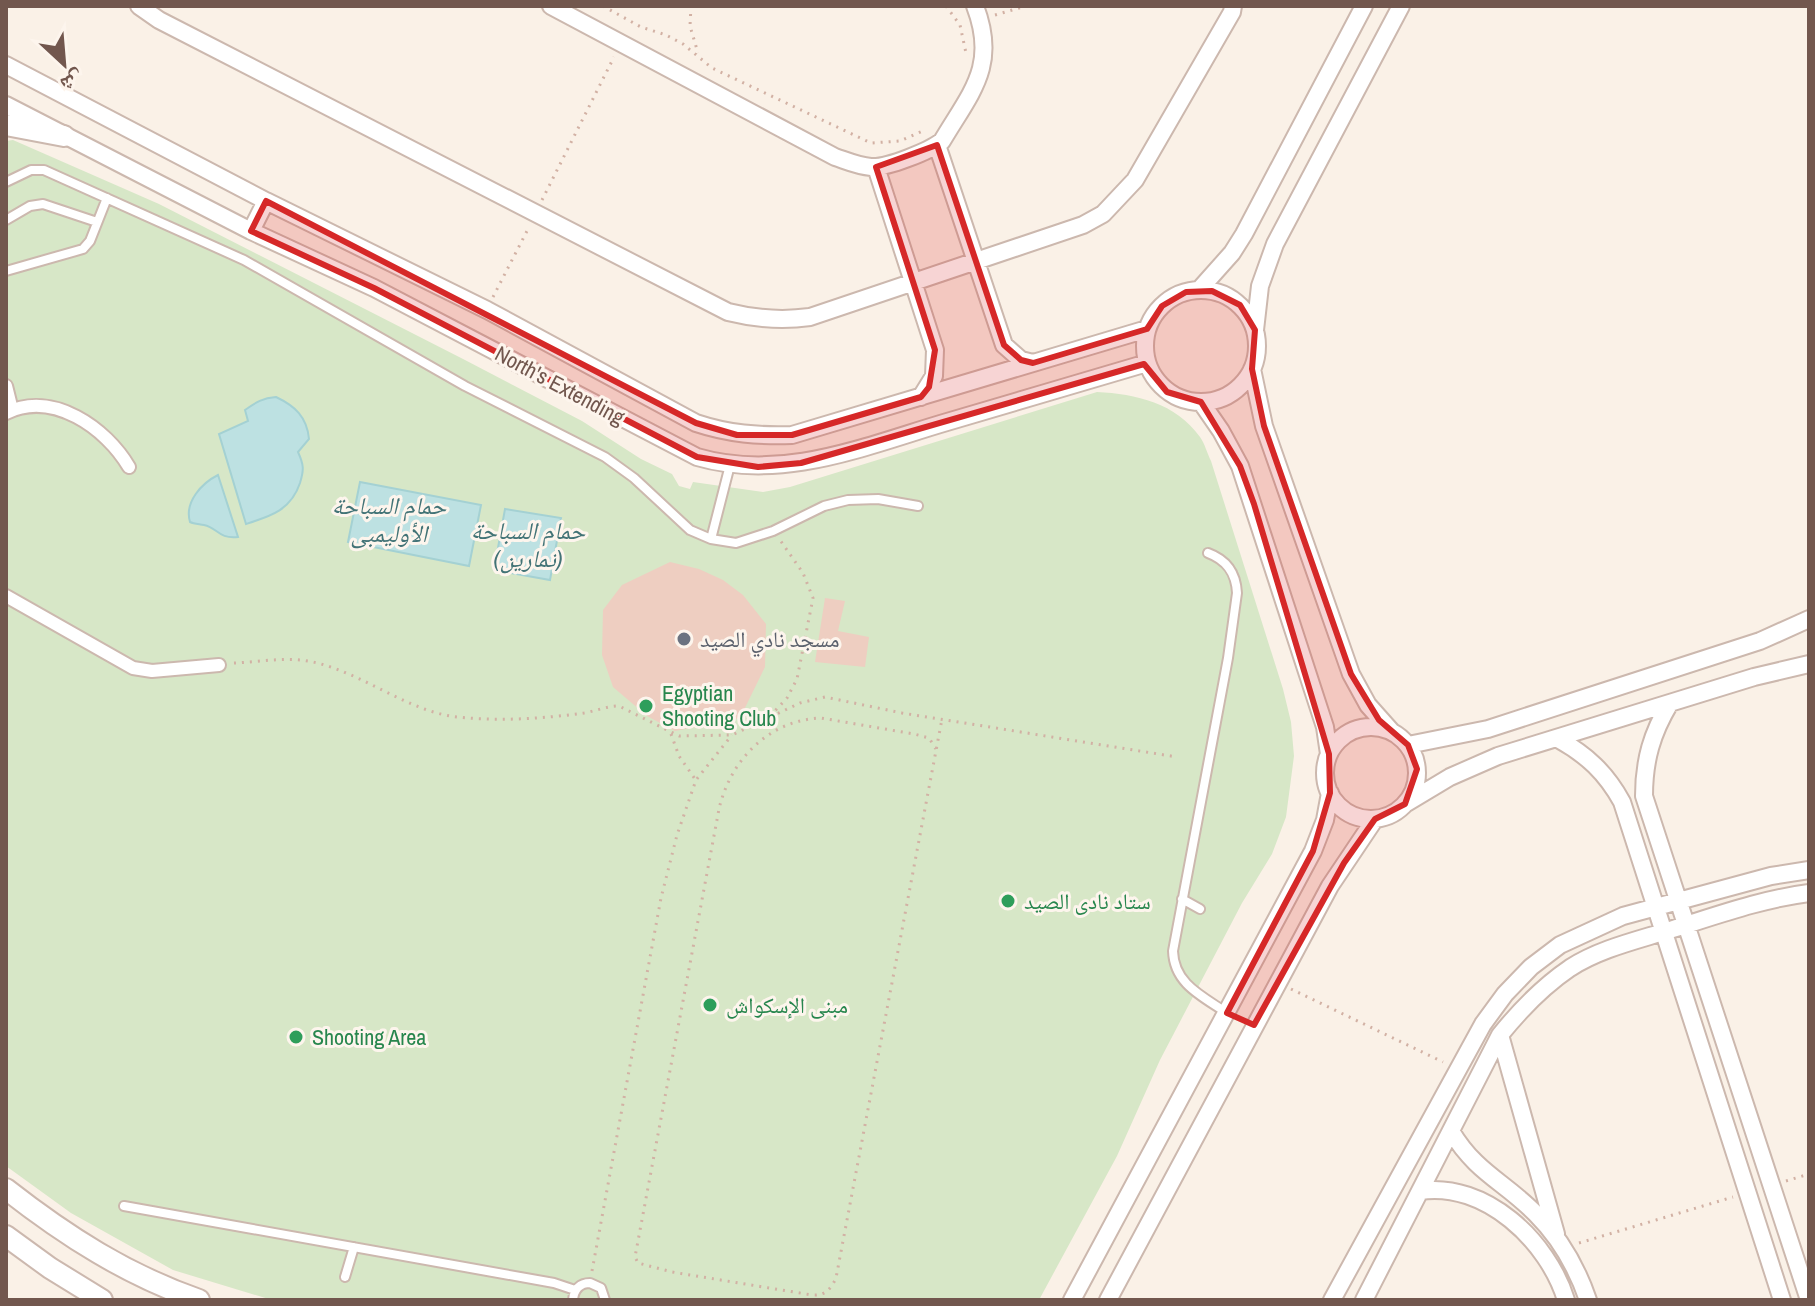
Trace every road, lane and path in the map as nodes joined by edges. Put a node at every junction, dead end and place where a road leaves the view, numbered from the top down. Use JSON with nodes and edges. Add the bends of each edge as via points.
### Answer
{"nodes":[{"id":1,"x":139,"y":6,"type":"edge"},
{"id":2,"x":551,"y":6,"type":"edge"},
{"id":3,"x":603,"y":6,"type":"edge"},
{"id":4,"x":691,"y":6,"type":"edge"},
{"id":5,"x":946,"y":6,"type":"edge"},
{"id":6,"x":1026,"y":6,"type":"edge"},
{"id":7,"x":1233,"y":6,"type":"edge"},
{"id":8,"x":1364,"y":6,"type":"edge"},
{"id":9,"x":1401,"y":6,"type":"edge"},
{"id":10,"x":977,"y":13,"type":"edge"},
{"id":11,"x":621,"y":43,"type":"junction"},
{"id":12,"x":966,"y":53,"type":"dead end"},
{"id":13,"x":699,"y":54,"type":"junction"},
{"id":14,"x":6,"y":65,"type":"edge"},
{"id":15,"x":6,"y":105,"type":"edge"},
{"id":16,"x":6,"y":125,"type":"edge"},
{"id":17,"x":927,"y":130,"type":"dead end"},
{"id":18,"x":64,"y":136,"type":"junction"},
{"id":19,"x":937,"y":145,"type":"junction"},
{"id":20,"x":876,"y":167,"type":"junction"},
{"id":21,"x":6,"y":182,"type":"edge"},
{"id":22,"x":107,"y":198,"type":"junction"},
{"id":23,"x":266,"y":201,"type":"junction"},
{"id":24,"x":535,"y":213,"type":"junction"},
{"id":25,"x":6,"y":220,"type":"edge"},
{"id":26,"x":97,"y":222,"type":"junction"},
{"id":27,"x":251,"y":231,"type":"junction"},
{"id":28,"x":978,"y":262,"type":"junction"},
{"id":29,"x":6,"y":271,"type":"edge"},
{"id":30,"x":914,"y":283,"type":"junction"},
{"id":31,"x":1199,"y":290,"type":"junction"},
{"id":32,"x":487,"y":310,"type":"junction"},
{"id":33,"x":1147,"y":329,"type":"junction"},
{"id":34,"x":1255,"y":330,"type":"junction"},
{"id":35,"x":1033,"y":363,"type":"junction"},
{"id":36,"x":1147,"y":363,"type":"junction"},
{"id":37,"x":1252,"y":369,"type":"junction"},
{"id":38,"x":6,"y":386,"type":"edge"},
{"id":39,"x":921,"y":397,"type":"junction"},
{"id":40,"x":1201,"y":402,"type":"junction"},
{"id":41,"x":9,"y":411,"type":"edge"},
{"id":42,"x":737,"y":435,"type":"junction"},
{"id":43,"x":730,"y":465,"type":"junction"},
{"id":44,"x":129,"y":467,"type":"dead end"},
{"id":45,"x":918,"y":506,"type":"dead end"},
{"id":46,"x":773,"y":531,"type":"junction"},
{"id":47,"x":711,"y":539,"type":"junction"},
{"id":48,"x":1208,"y":553,"type":"dead end"},
{"id":49,"x":6,"y":596,"type":"edge"},
{"id":50,"x":1809,"y":619,"type":"edge"},
{"id":51,"x":1809,"y":664,"type":"edge"},
{"id":52,"x":219,"y":665,"type":"joint"},
{"id":53,"x":1670,"y":703,"type":"junction"},
{"id":54,"x":767,"y":719,"type":"junction"},
{"id":55,"x":942,"y":719,"type":"junction"},
{"id":56,"x":1392,"y":732,"type":"junction"},
{"id":57,"x":671,"y":734,"type":"junction"},
{"id":58,"x":732,"y":735,"type":"junction"},
{"id":59,"x":1558,"y":739,"type":"junction"},
{"id":60,"x":1408,"y":745,"type":"junction"},
{"id":61,"x":936,"y":749,"type":"junction"},
{"id":62,"x":1329,"y":754,"type":"junction"},
{"id":63,"x":1177,"y":757,"type":"dead end"},
{"id":64,"x":696,"y":780,"type":"junction"},
{"id":65,"x":1330,"y":793,"type":"junction"},
{"id":66,"x":1405,"y":804,"type":"junction"},
{"id":67,"x":1375,"y":819,"type":"junction"},
{"id":68,"x":1809,"y":870,"type":"edge"},
{"id":69,"x":1809,"y":893,"type":"edge"},
{"id":70,"x":1182,"y":899,"type":"junction"},
{"id":71,"x":1678,"y":901,"type":"junction"},
{"id":72,"x":1656,"y":907,"type":"junction"},
{"id":73,"x":1200,"y":909,"type":"dead end"},
{"id":74,"x":1686,"y":925,"type":"junction"},
{"id":75,"x":1664,"y":932,"type":"junction"},
{"id":76,"x":1277,"y":982,"type":"junction"},
{"id":77,"x":1227,"y":1013,"type":"junction"},
{"id":78,"x":1254,"y":1025,"type":"junction"},
{"id":79,"x":1500,"y":1035,"type":"junction"},
{"id":80,"x":1458,"y":1069,"type":"junction"},
{"id":81,"x":1451,"y":1131,"type":"junction"},
{"id":82,"x":1482,"y":1170,"type":"junction"},
{"id":83,"x":1809,"y":1174,"type":"edge"},
{"id":84,"x":1771,"y":1185,"type":"junction"},
{"id":85,"x":6,"y":1189,"type":"edge"},
{"id":86,"x":1420,"y":1191,"type":"junction"},
{"id":87,"x":1748,"y":1192,"type":"junction"},
{"id":88,"x":1468,"y":1196,"type":"junction"},
{"id":89,"x":124,"y":1206,"type":"dead end"},
{"id":90,"x":6,"y":1236,"type":"edge"},
{"id":91,"x":1560,"y":1243,"type":"junction"},
{"id":92,"x":354,"y":1247,"type":"junction"},
{"id":93,"x":345,"y":1277,"type":"dead end"},
{"id":94,"x":590,"y":1283,"type":"junction"},
{"id":95,"x":574,"y":1295,"type":"edge"},
{"id":96,"x":1114,"y":1296,"type":"edge"},
{"id":97,"x":102,"y":1300,"type":"edge"},
{"id":98,"x":199,"y":1300,"type":"edge"},
{"id":99,"x":605,"y":1300,"type":"edge"},
{"id":100,"x":1072,"y":1300,"type":"edge"},
{"id":101,"x":1332,"y":1300,"type":"edge"},
{"id":102,"x":1364,"y":1300,"type":"edge"},
{"id":103,"x":1566,"y":1300,"type":"edge"},
{"id":104,"x":1588,"y":1300,"type":"edge"},
{"id":105,"x":1782,"y":1300,"type":"edge"},
{"id":106,"x":1809,"y":1300,"type":"edge"}],
"edges":[{"from":1,"to":24,"type":"street"},
{"from":2,"to":11,"type":"street"},
{"from":3,"to":13,"type":"path"},
{"from":4,"to":13,"type":"path","via":[[690,26]]},
{"from":5,"to":12,"type":"path","via":[[960,25]]},
{"from":6,"to":10,"type":"path"},
{"from":7,"to":28,"type":"street","via":[[1121,198],[1083,225]]},
{"from":8,"to":31,"type":"street","via":[[1244,234]]},
{"from":9,"to":34,"type":"street","via":[[1275,244],[1260,286]]},
{"from":10,"to":19,"type":"street","via":[[984,38],[981,74]]},
{"from":11,"to":20,"type":"street","via":[[835,157]]},
{"from":11,"to":24,"type":"path"},
{"from":13,"to":17,"type":"path","via":[[712,68],[871,143],[900,141]]},
{"from":14,"to":23,"type":"street"},
{"from":15,"to":18,"type":"street","name":"North's Extending"},
{"from":16,"to":18,"type":"street"},
{"from":18,"to":27,"type":"street","name":"North's Extending"},
{"from":19,"to":20,"type":"street"},
{"from":19,"to":28,"type":"street"},
{"from":20,"to":30,"type":"street"},
{"from":21,"to":22,"type":"lane","via":[[44,170]]},
{"from":22,"to":26,"type":"lane"},
{"from":22,"to":47,"type":"lane","via":[[244,260],[465,386],[605,457],[690,530]]},
{"from":23,"to":27,"type":"street"},
{"from":23,"to":32,"type":"street"},
{"from":24,"to":30,"type":"street","via":[[728,312],[748,317],[810,317]]},
{"from":24,"to":32,"type":"path"},
{"from":25,"to":26,"type":"lane","via":[[43,204]]},
{"from":26,"to":29,"type":"lane","via":[[90,241],[78,252]]},
{"from":27,"to":43,"type":"street","name":"North's Extending","via":[[374,288],[697,457]]},
{"from":28,"to":30,"type":"street"},
{"from":28,"to":35,"type":"street","via":[[1004,345]]},
{"from":30,"to":39,"type":"street","via":[[936,363]]},
{"from":31,"to":33,"type":"street","via":[[1173,297]]},
{"from":31,"to":34,"type":"street","via":[[1240,305]]},
{"from":32,"to":42,"type":"street","via":[[696,423]]},
{"from":33,"to":35,"type":"street"},
{"from":33,"to":36,"type":"street"},
{"from":34,"to":37,"type":"street"},
{"from":35,"to":39,"type":"street"},
{"from":36,"to":40,"type":"street","via":[[1167,392]]},
{"from":36,"to":43,"type":"street","name":"North's Extending","via":[[823,458],[779,466]]},
{"from":37,"to":40,"type":"street","via":[[1237,389]]},
{"from":37,"to":56,"type":"street","via":[[1264,426],[1351,674],[1368,705]]},
{"from":38,"to":41,"type":"street"},
{"from":39,"to":42,"type":"street","via":[[792,435]]},
{"from":40,"to":62,"type":"street","via":[[1240,466],[1254,504]]},
{"from":41,"to":44,"type":"street","via":[[56,410],[85,421],[111,440]]},
{"from":42,"to":43,"type":"street"},
{"from":43,"to":47,"type":"lane"},
{"from":45,"to":46,"type":"lane","via":[[848,500]]},
{"from":46,"to":47,"type":"lane","via":[[736,543]]},
{"from":46,"to":54,"type":"path","via":[[793,556],[813,598],[797,679]]},
{"from":48,"to":70,"type":"lane","via":[[1230,567],[1237,593]]},
{"from":49,"to":52,"type":"street","via":[[133,668]]},
{"from":50,"to":60,"type":"street","via":[[1760,641],[1488,729]]},
{"from":51,"to":53,"type":"street"},
{"from":52,"to":57,"type":"path","via":[[303,660],[453,716],[490,719],[624,706]]},
{"from":53,"to":59,"type":"street"},
{"from":53,"to":71,"type":"street","via":[[1649,747],[1644,796]]},
{"from":54,"to":55,"type":"path","via":[[825,697]]},
{"from":54,"to":58,"type":"path"},
{"from":55,"to":61,"type":"path"},
{"from":55,"to":63,"type":"path"},
{"from":56,"to":60,"type":"street"},
{"from":56,"to":62,"type":"street","via":[[1363,728],[1337,742]]},
{"from":57,"to":58,"type":"path"},
{"from":57,"to":64,"type":"path"},
{"from":58,"to":64,"type":"path"},
{"from":59,"to":66,"type":"street","via":[[1498,756]]},
{"from":59,"to":72,"type":"street","via":[[1578,750],[1611,782]]},
{"from":60,"to":66,"type":"street","via":[[1415,756],[1417,782]]},
{"from":61,"to":61,"type":"path","via":[[832,1287],[812,1295],[638,1263],[647,1186],[727,780],[762,739],[806,719],[914,734],[929,738]]},
{"from":62,"to":65,"type":"street","via":[[1325,767]]},
{"from":64,"to":94,"type":"path","via":[[661,898]]},
{"from":65,"to":67,"type":"street","via":[[1348,813]]},
{"from":65,"to":77,"type":"street","via":[[1313,851]]},
{"from":66,"to":67,"type":"street"},
{"from":67,"to":76,"type":"street","via":[[1330,886]]},
{"from":68,"to":71,"type":"street"},
{"from":69,"to":74,"type":"street","via":[[1776,897]]},
{"from":70,"to":73,"type":"lane"},
{"from":70,"to":77,"type":"lane","via":[[1175,969],[1190,988]]},
{"from":71,"to":72,"type":"street"},
{"from":71,"to":74,"type":"street"},
{"from":72,"to":75,"type":"street"},
{"from":72,"to":80,"type":"street","via":[[1560,945],[1531,967],[1483,1024]]},
{"from":74,"to":75,"type":"street"},
{"from":74,"to":84,"type":"street"},
{"from":75,"to":79,"type":"street","via":[[1573,966],[1521,1009]]},
{"from":75,"to":87,"type":"street"},
{"from":76,"to":78,"type":"street"},
{"from":76,"to":80,"type":"path"},
{"from":77,"to":78,"type":"street"},
{"from":77,"to":100,"type":"street"},
{"from":78,"to":96,"type":"street"},
{"from":79,"to":81,"type":"street"},
{"from":79,"to":91,"type":"street"},
{"from":80,"to":101,"type":"street"},
{"from":81,"to":82,"type":"street"},
{"from":81,"to":86,"type":"street"},
{"from":82,"to":88,"type":"street"},
{"from":82,"to":91,"type":"street","via":[[1536,1214]]},
{"from":83,"to":84,"type":"path"},
{"from":84,"to":106,"type":"street"},
{"from":85,"to":98,"type":"street","via":[[118,1267]]},
{"from":86,"to":88,"type":"street","via":[[1436,1188]]},
{"from":86,"to":102,"type":"street"},
{"from":87,"to":91,"type":"path"},
{"from":87,"to":105,"type":"street"},
{"from":88,"to":103,"type":"street","via":[[1493,1208],[1535,1243]]},
{"from":89,"to":92,"type":"lane"},
{"from":90,"to":97,"type":"street"},
{"from":91,"to":104,"type":"street"},
{"from":92,"to":93,"type":"lane"},
{"from":92,"to":95,"type":"lane","via":[[561,1284]]},
{"from":94,"to":95,"type":"lane"},
{"from":94,"to":99,"type":"lane","via":[[601,1288]]}]}
